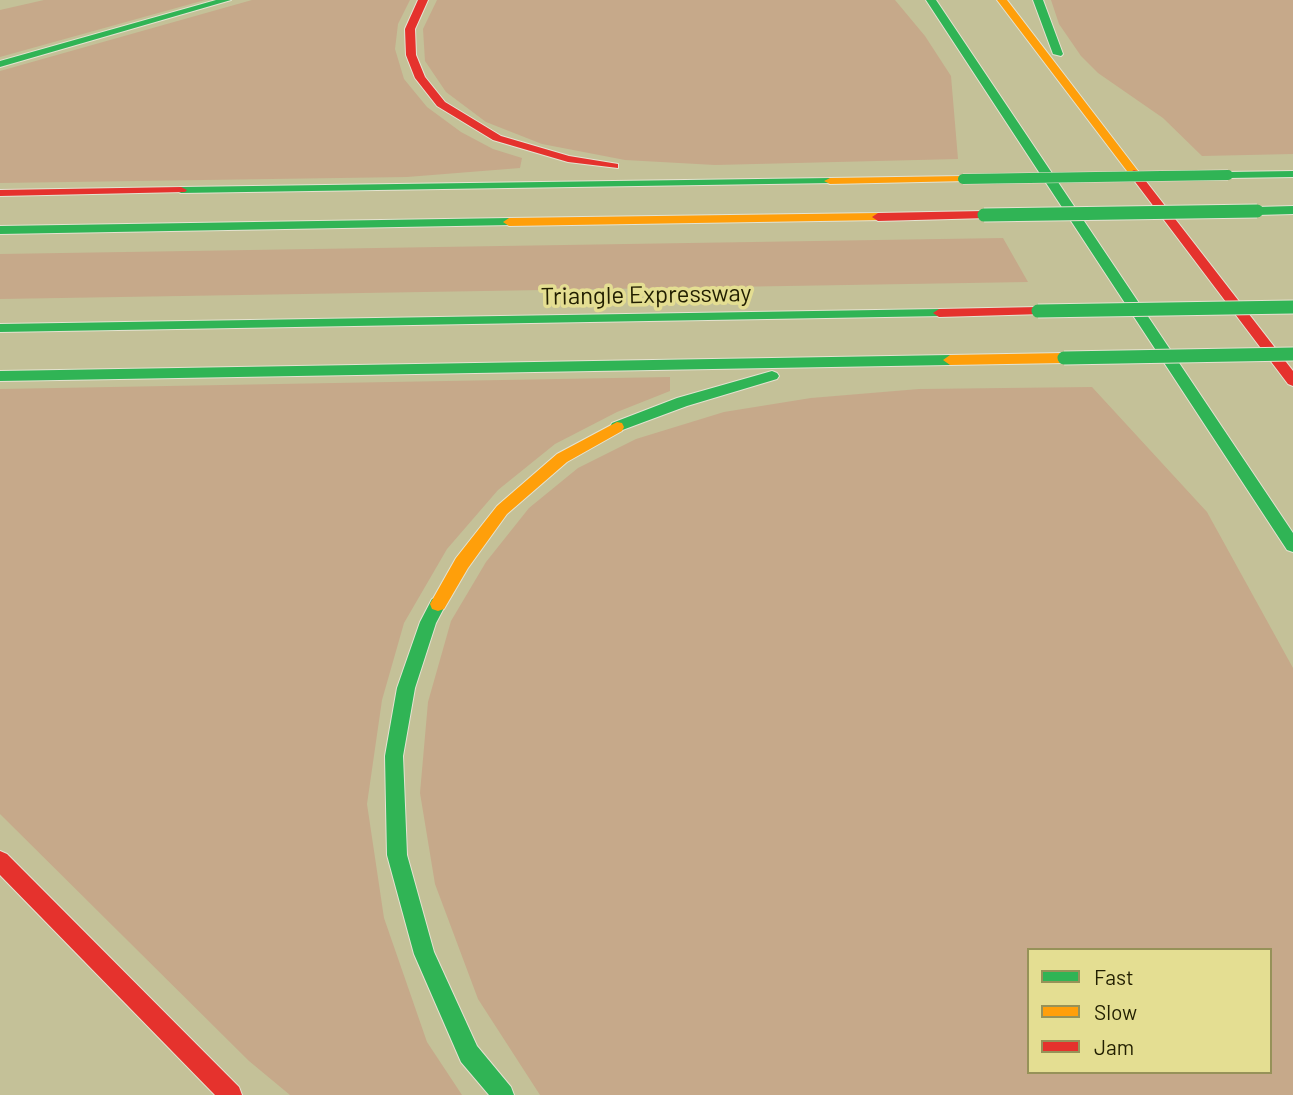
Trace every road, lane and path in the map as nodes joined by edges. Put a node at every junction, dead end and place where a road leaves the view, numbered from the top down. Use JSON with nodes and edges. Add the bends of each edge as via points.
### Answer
{"nodes":[{"id":1,"x":226,"y":0,"type":"edge"},
{"id":2,"x":423,"y":0,"type":"edge"},
{"id":3,"x":913,"y":0,"type":"edge"},
{"id":4,"x":930,"y":0,"type":"edge"},
{"id":5,"x":1002,"y":0,"type":"edge"},
{"id":6,"x":1038,"y":0,"type":"edge"},
{"id":7,"x":953,"y":32,"type":"junction"},
{"id":8,"x":0,"y":64,"type":"edge"},
{"id":9,"x":1074,"y":91,"type":"junction"},
{"id":10,"x":1293,"y":174,"type":"edge"},
{"id":11,"x":736,"y":182,"type":"junction"},
{"id":12,"x":0,"y":193,"type":"edge"},
{"id":13,"x":1293,"y":210,"type":"edge"},
{"id":14,"x":0,"y":230,"type":"edge"},
{"id":15,"x":1293,"y":307,"type":"edge"},
{"id":16,"x":0,"y":328,"type":"edge"},
{"id":17,"x":1293,"y":354,"type":"edge"},
{"id":18,"x":824,"y":362,"type":"junction"},
{"id":19,"x":0,"y":376,"type":"edge"},
{"id":20,"x":1293,"y":381,"type":"edge"},
{"id":21,"x":1278,"y":524,"type":"junction"},
{"id":22,"x":1293,"y":546,"type":"edge"},
{"id":23,"x":1293,"y":562,"type":"edge"},
{"id":24,"x":0,"y":861,"type":"edge"},
{"id":25,"x":231,"y":1095,"type":"edge"},
{"id":26,"x":503,"y":1095,"type":"edge"}],
"edges":[{"from":1,"to":8,"type":"highway"},
{"from":2,"to":11,"type":"highway","via":[[410,29],[411,55],[420,78],[442,104],[497,138],[568,159]]},
{"from":3,"to":7,"type":"highway"},
{"from":4,"to":7,"type":"highway"},
{"from":5,"to":9,"type":"highway"},
{"from":6,"to":9,"type":"highway"},
{"from":7,"to":21,"type":"highway"},
{"from":9,"to":20,"type":"highway"},
{"from":10,"to":11,"type":"highway","bridge":true},
{"from":11,"to":12,"type":"highway"},
{"from":13,"to":14,"type":"highway","bridge":true},
{"from":15,"to":16,"type":"highway","name":"Triangle Expressway","bridge":true},
{"from":17,"to":18,"type":"highway","bridge":true},
{"from":18,"to":19,"type":"highway"},
{"from":18,"to":26,"type":"highway","via":[[682,402],[615,428],[562,458],[502,510],[462,563],[428,621],[406,688],[394,756],[397,855],[424,954],[469,1054]]},
{"from":21,"to":22,"type":"highway"},
{"from":21,"to":23,"type":"highway"},
{"from":24,"to":25,"type":"highway"}]}
